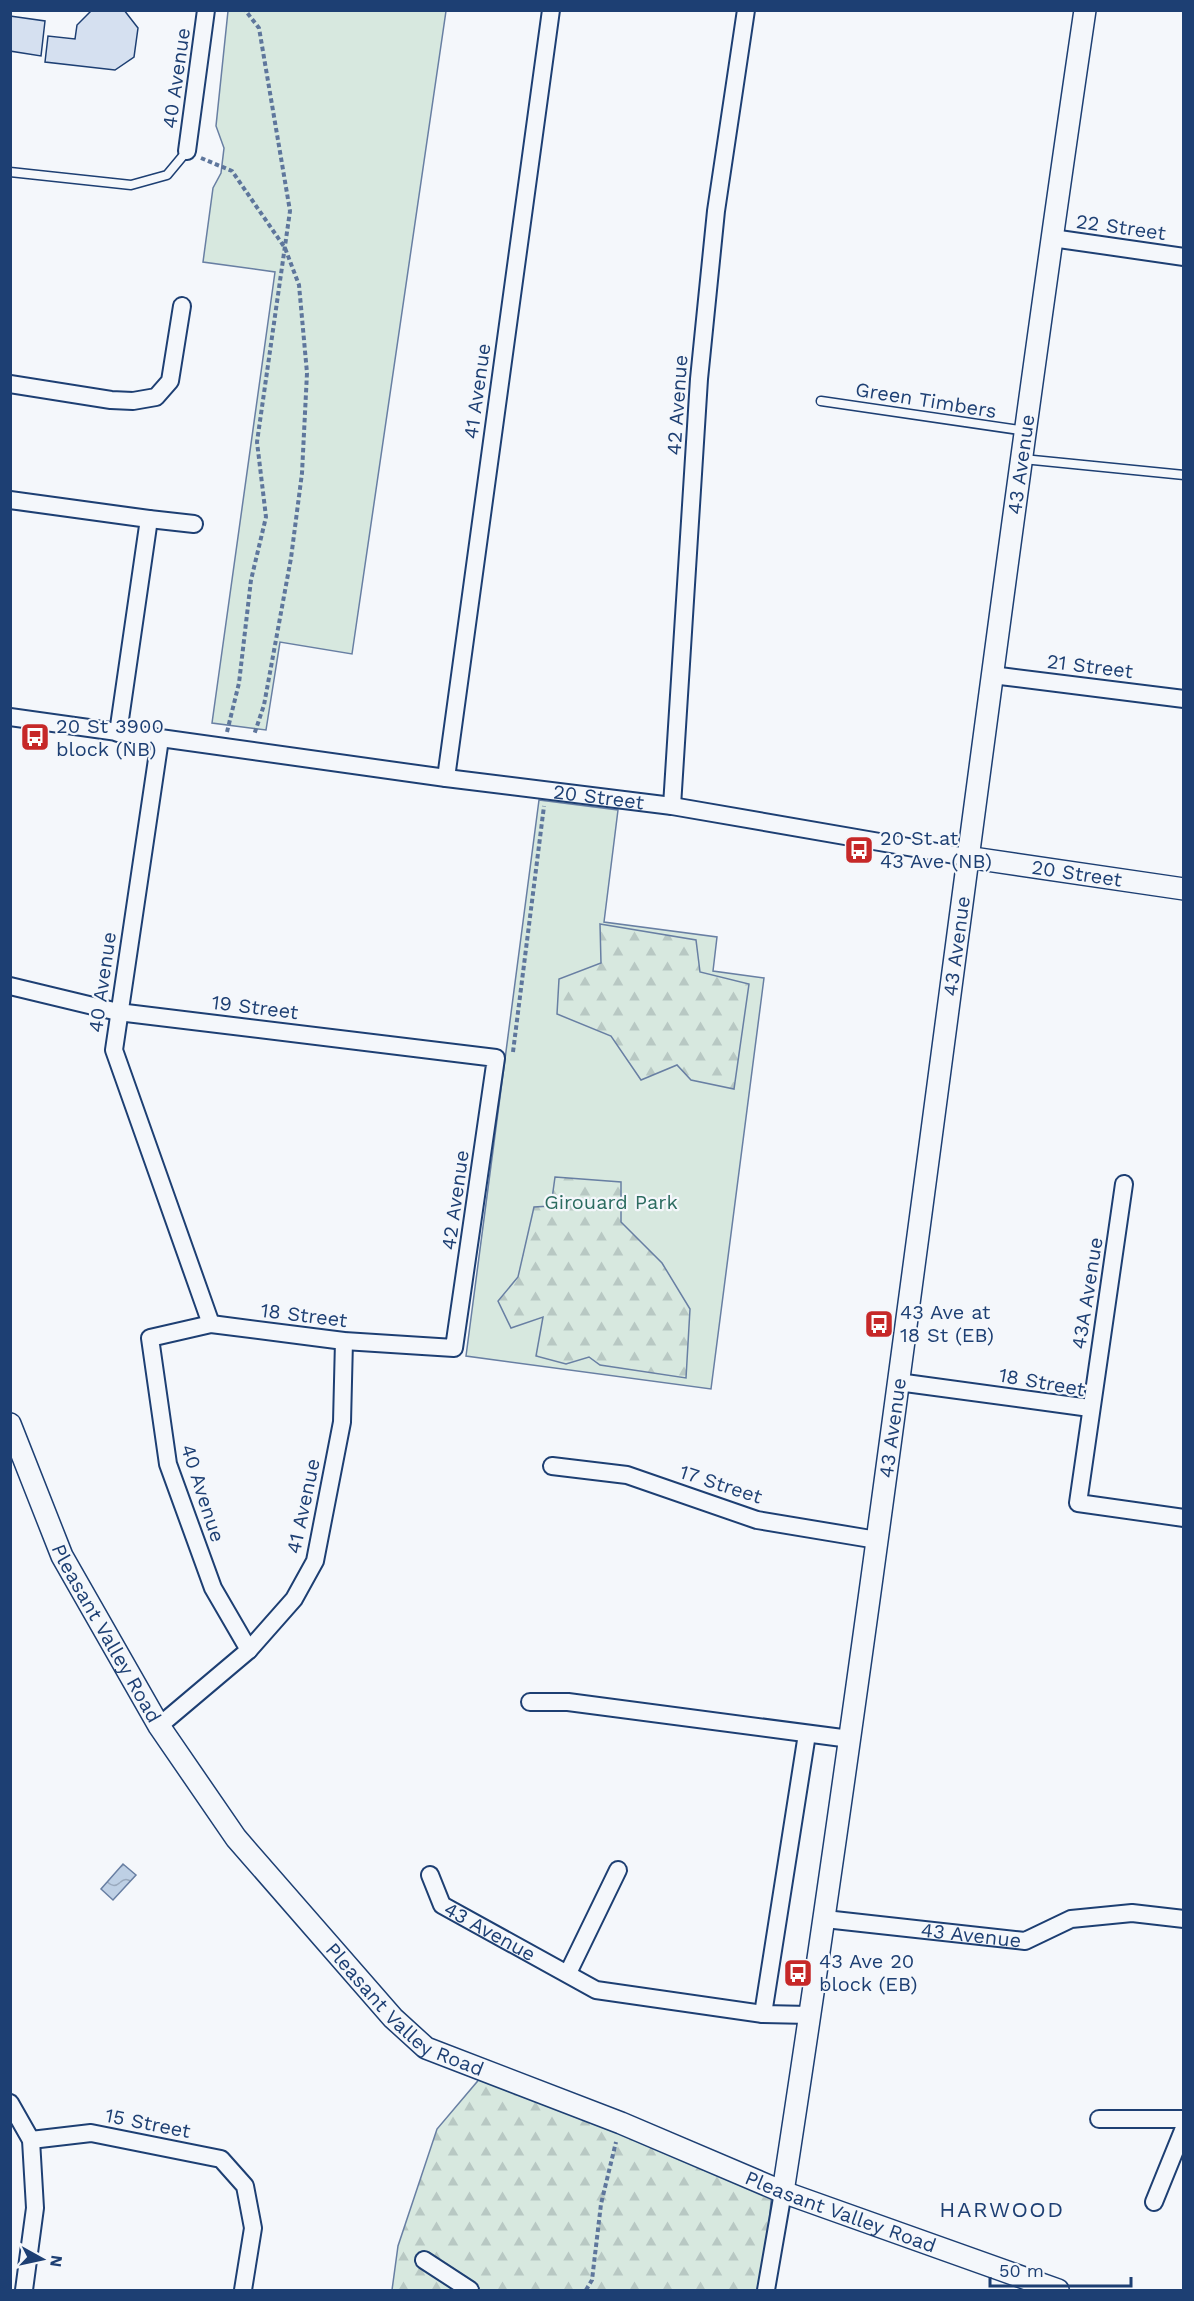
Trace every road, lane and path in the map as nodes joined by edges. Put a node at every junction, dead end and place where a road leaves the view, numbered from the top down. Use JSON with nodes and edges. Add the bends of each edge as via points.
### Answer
{"nodes":[{"id":1,"x":206,"y":10,"type":"edge"},
{"id":2,"x":246,"y":10,"type":"edge"},
{"id":3,"x":551,"y":10,"type":"edge"},
{"id":4,"x":746,"y":10,"type":"edge"},
{"id":5,"x":1085,"y":10,"type":"edge"},
{"id":6,"x":187,"y":151,"type":"junction"},
{"id":7,"x":10,"y":172,"type":"edge"},
{"id":8,"x":1052,"y":238,"type":"junction"},
{"id":9,"x":285,"y":248,"type":"junction"},
{"id":10,"x":1184,"y":257,"type":"edge"},
{"id":11,"x":182,"y":306,"type":"dead end"},
{"id":12,"x":10,"y":384,"type":"edge"},
{"id":13,"x":821,"y":400,"type":"dead end"},
{"id":14,"x":1026,"y":431,"type":"junction"},
{"id":15,"x":1023,"y":459,"type":"junction"},
{"id":16,"x":1184,"y":475,"type":"edge"},
{"id":17,"x":10,"y":500,"type":"edge"},
{"id":18,"x":149,"y":519,"type":"junction"},
{"id":19,"x":194,"y":524,"type":"dead end"},
{"id":20,"x":992,"y":675,"type":"junction"},
{"id":21,"x":1184,"y":699,"type":"edge"},
{"id":22,"x":10,"y":717,"type":"edge"},
{"id":23,"x":118,"y":733,"type":"junction"},
{"id":24,"x":160,"y":739,"type":"junction"},
{"id":25,"x":225,"y":748,"type":"junction"},
{"id":26,"x":249,"y":751,"type":"junction"},
{"id":27,"x":446,"y":778,"type":"junction"},
{"id":28,"x":546,"y":791,"type":"junction"},
{"id":29,"x":672,"y":806,"type":"junction"},
{"id":30,"x":966,"y":857,"type":"junction"},
{"id":31,"x":1184,"y":889,"type":"edge"},
{"id":32,"x":10,"y":986,"type":"edge"},
{"id":33,"x":118,"y":1012,"type":"junction"},
{"id":34,"x":496,"y":1058,"type":"junction"},
{"id":35,"x":1124,"y":1184,"type":"dead end"},
{"id":36,"x":211,"y":1324,"type":"junction"},
{"id":37,"x":150,"y":1338,"type":"joint"},
{"id":38,"x":344,"y":1341,"type":"junction"},
{"id":39,"x":454,"y":1348,"type":"joint"},
{"id":40,"x":898,"y":1382,"type":"junction"},
{"id":41,"x":1090,"y":1408,"type":"junction"},
{"id":42,"x":10,"y":1424,"type":"edge"},
{"id":43,"x":552,"y":1466,"type":"dead end"},
{"id":44,"x":1184,"y":1518,"type":"edge"},
{"id":45,"x":877,"y":1540,"type":"junction"},
{"id":46,"x":249,"y":1650,"type":"junction"},
{"id":47,"x":530,"y":1701,"type":"dead end"},
{"id":48,"x":159,"y":1726,"type":"junction"},
{"id":49,"x":807,"y":1734,"type":"junction"},
{"id":50,"x":850,"y":1739,"type":"junction"},
{"id":51,"x":618,"y":1870,"type":"dead end"},
{"id":52,"x":430,"y":1875,"type":"dead end"},
{"id":53,"x":825,"y":1919,"type":"junction"},
{"id":54,"x":1184,"y":1919,"type":"edge"},
{"id":55,"x":567,"y":1973,"type":"junction"},
{"id":56,"x":763,"y":2014,"type":"junction"},
{"id":57,"x":810,"y":2014,"type":"junction"},
{"id":58,"x":10,"y":2103,"type":"edge"},
{"id":59,"x":1099,"y":2119,"type":"dead end"},
{"id":60,"x":1184,"y":2119,"type":"edge"},
{"id":61,"x":621,"y":2123,"type":"junction"},
{"id":62,"x":1184,"y":2128,"type":"edge"},
{"id":63,"x":31,"y":2140,"type":"junction"},
{"id":64,"x":783,"y":2192,"type":"junction"},
{"id":65,"x":1154,"y":2202,"type":"dead end"},
{"id":66,"x":424,"y":2260,"type":"dead end"},
{"id":67,"x":24,"y":2290,"type":"edge"},
{"id":68,"x":243,"y":2290,"type":"edge"},
{"id":69,"x":470,"y":2290,"type":"edge"},
{"id":70,"x":586,"y":2290,"type":"edge"},
{"id":71,"x":766,"y":2290,"type":"edge"},
{"id":72,"x":1058,"y":2290,"type":"edge"}],
"edges":[{"from":1,"to":6,"type":"street","name":"40 Avenue"},
{"from":2,"to":9,"type":"path","via":[[259,28],[290,211]]},
{"from":3,"to":27,"type":"street","name":"41 Avenue"},
{"from":4,"to":29,"type":"street","name":"42 Avenue","via":[[716,211],[699,379]]},
{"from":5,"to":8,"type":"street","name":"43 Avenue"},
{"from":6,"to":7,"type":"lane","via":[[167,175],[131,185]]},
{"from":6,"to":9,"type":"path","via":[[232,171]]},
{"from":8,"to":10,"type":"street","name":"22 Street"},
{"from":8,"to":14,"type":"street","name":"43 Avenue"},
{"from":9,"to":25,"type":"path","via":[[257,442],[266,517],[251,580],[239,683]]},
{"from":9,"to":26,"type":"path","via":[[299,285],[307,372],[303,473],[264,705]]},
{"from":11,"to":12,"type":"street","via":[[170,381],[156,397],[111,400]]},
{"from":13,"to":14,"type":"lane","name":"Green Timbers"},
{"from":14,"to":15,"type":"street","name":"43 Avenue"},
{"from":15,"to":16,"type":"lane"},
{"from":15,"to":20,"type":"street","name":"43 Avenue"},
{"from":17,"to":18,"type":"street"},
{"from":18,"to":19,"type":"street"},
{"from":18,"to":23,"type":"street"},
{"from":20,"to":21,"type":"street","name":"21 Street"},
{"from":20,"to":30,"type":"street","name":"43 Avenue"},
{"from":22,"to":23,"type":"street","name":"20 Street"},
{"from":23,"to":24,"type":"street","name":"20 Street"},
{"from":24,"to":25,"type":"street","name":"20 Street"},
{"from":24,"to":33,"type":"street","name":"40 Avenue"},
{"from":25,"to":26,"type":"street","name":"20 Street"},
{"from":26,"to":27,"type":"street","name":"20 Street"},
{"from":27,"to":28,"type":"street","name":"20 Street"},
{"from":28,"to":29,"type":"street","name":"20 Street"},
{"from":28,"to":34,"type":"path","via":[[513,1054]]},
{"from":29,"to":30,"type":"street","name":"20 Street"},
{"from":30,"to":31,"type":"street","name":"20 Street"},
{"from":30,"to":40,"type":"street","name":"43 Avenue"},
{"from":32,"to":33,"type":"street","name":"19 Street"},
{"from":33,"to":34,"type":"street","name":"19 Street"},
{"from":33,"to":36,"type":"street","name":"40 Avenue","via":[[114,1050]]},
{"from":34,"to":39,"type":"street","name":"42 Avenue"},
{"from":35,"to":41,"type":"street","name":"43A Avenue"},
{"from":36,"to":37,"type":"street","name":"18 Street"},
{"from":36,"to":38,"type":"street","name":"18 Street"},
{"from":37,"to":46,"type":"street","name":"40 Avenue","via":[[168,1464],[213,1588]]},
{"from":38,"to":39,"type":"street","name":"18 Street"},
{"from":38,"to":46,"type":"street","name":"41 Avenue","via":[[342,1422],[315,1561],[294,1599]]},
{"from":40,"to":41,"type":"street","name":"18 Street"},
{"from":40,"to":45,"type":"street","name":"43 Avenue"},
{"from":41,"to":44,"type":"street","name":"18 Street","via":[[1078,1503]]},
{"from":42,"to":48,"type":"street","name":"Pleasant Valley Road","via":[[62,1556]]},
{"from":43,"to":45,"type":"street","name":"17 Street","via":[[627,1475],[757,1520]]},
{"from":45,"to":50,"type":"street","name":"43 Avenue"},
{"from":46,"to":48,"type":"street","name":"41 Avenue"},
{"from":47,"to":49,"type":"street","via":[[568,1702]]},
{"from":48,"to":61,"type":"street","name":"Pleasant Valley Road","via":[[236,1838],[393,2018],[426,2048]]},
{"from":49,"to":50,"type":"street"},
{"from":49,"to":56,"type":"street"},
{"from":50,"to":53,"type":"street","name":"43 Avenue"},
{"from":51,"to":55,"type":"street"},
{"from":52,"to":55,"type":"street","name":"43 Avenue","via":[[442,1905]]},
{"from":53,"to":54,"type":"street","name":"43 Avenue","via":[[1025,1941],[1071,1919],[1132,1913]]},
{"from":53,"to":57,"type":"street","name":"43 Avenue"},
{"from":55,"to":56,"type":"street","name":"43 Avenue","via":[[596,1990]]},
{"from":56,"to":57,"type":"street","name":"43 Avenue"},
{"from":57,"to":64,"type":"street","name":"43 Avenue"},
{"from":58,"to":63,"type":"street"},
{"from":59,"to":60,"type":"street"},
{"from":61,"to":64,"type":"street","name":"Pleasant Valley Road"},
{"from":61,"to":70,"type":"path","via":[[601,2204],[592,2280]]},
{"from":62,"to":65,"type":"street"},
{"from":63,"to":67,"type":"street","via":[[35,2208]]},
{"from":63,"to":68,"type":"street","name":"15 Street","via":[[91,2133],[221,2159],[245,2186],[253,2228]]},
{"from":64,"to":71,"type":"street","name":"43 Avenue"},
{"from":64,"to":72,"type":"street","name":"Pleasant Valley Road"},
{"from":66,"to":69,"type":"street"}]}
